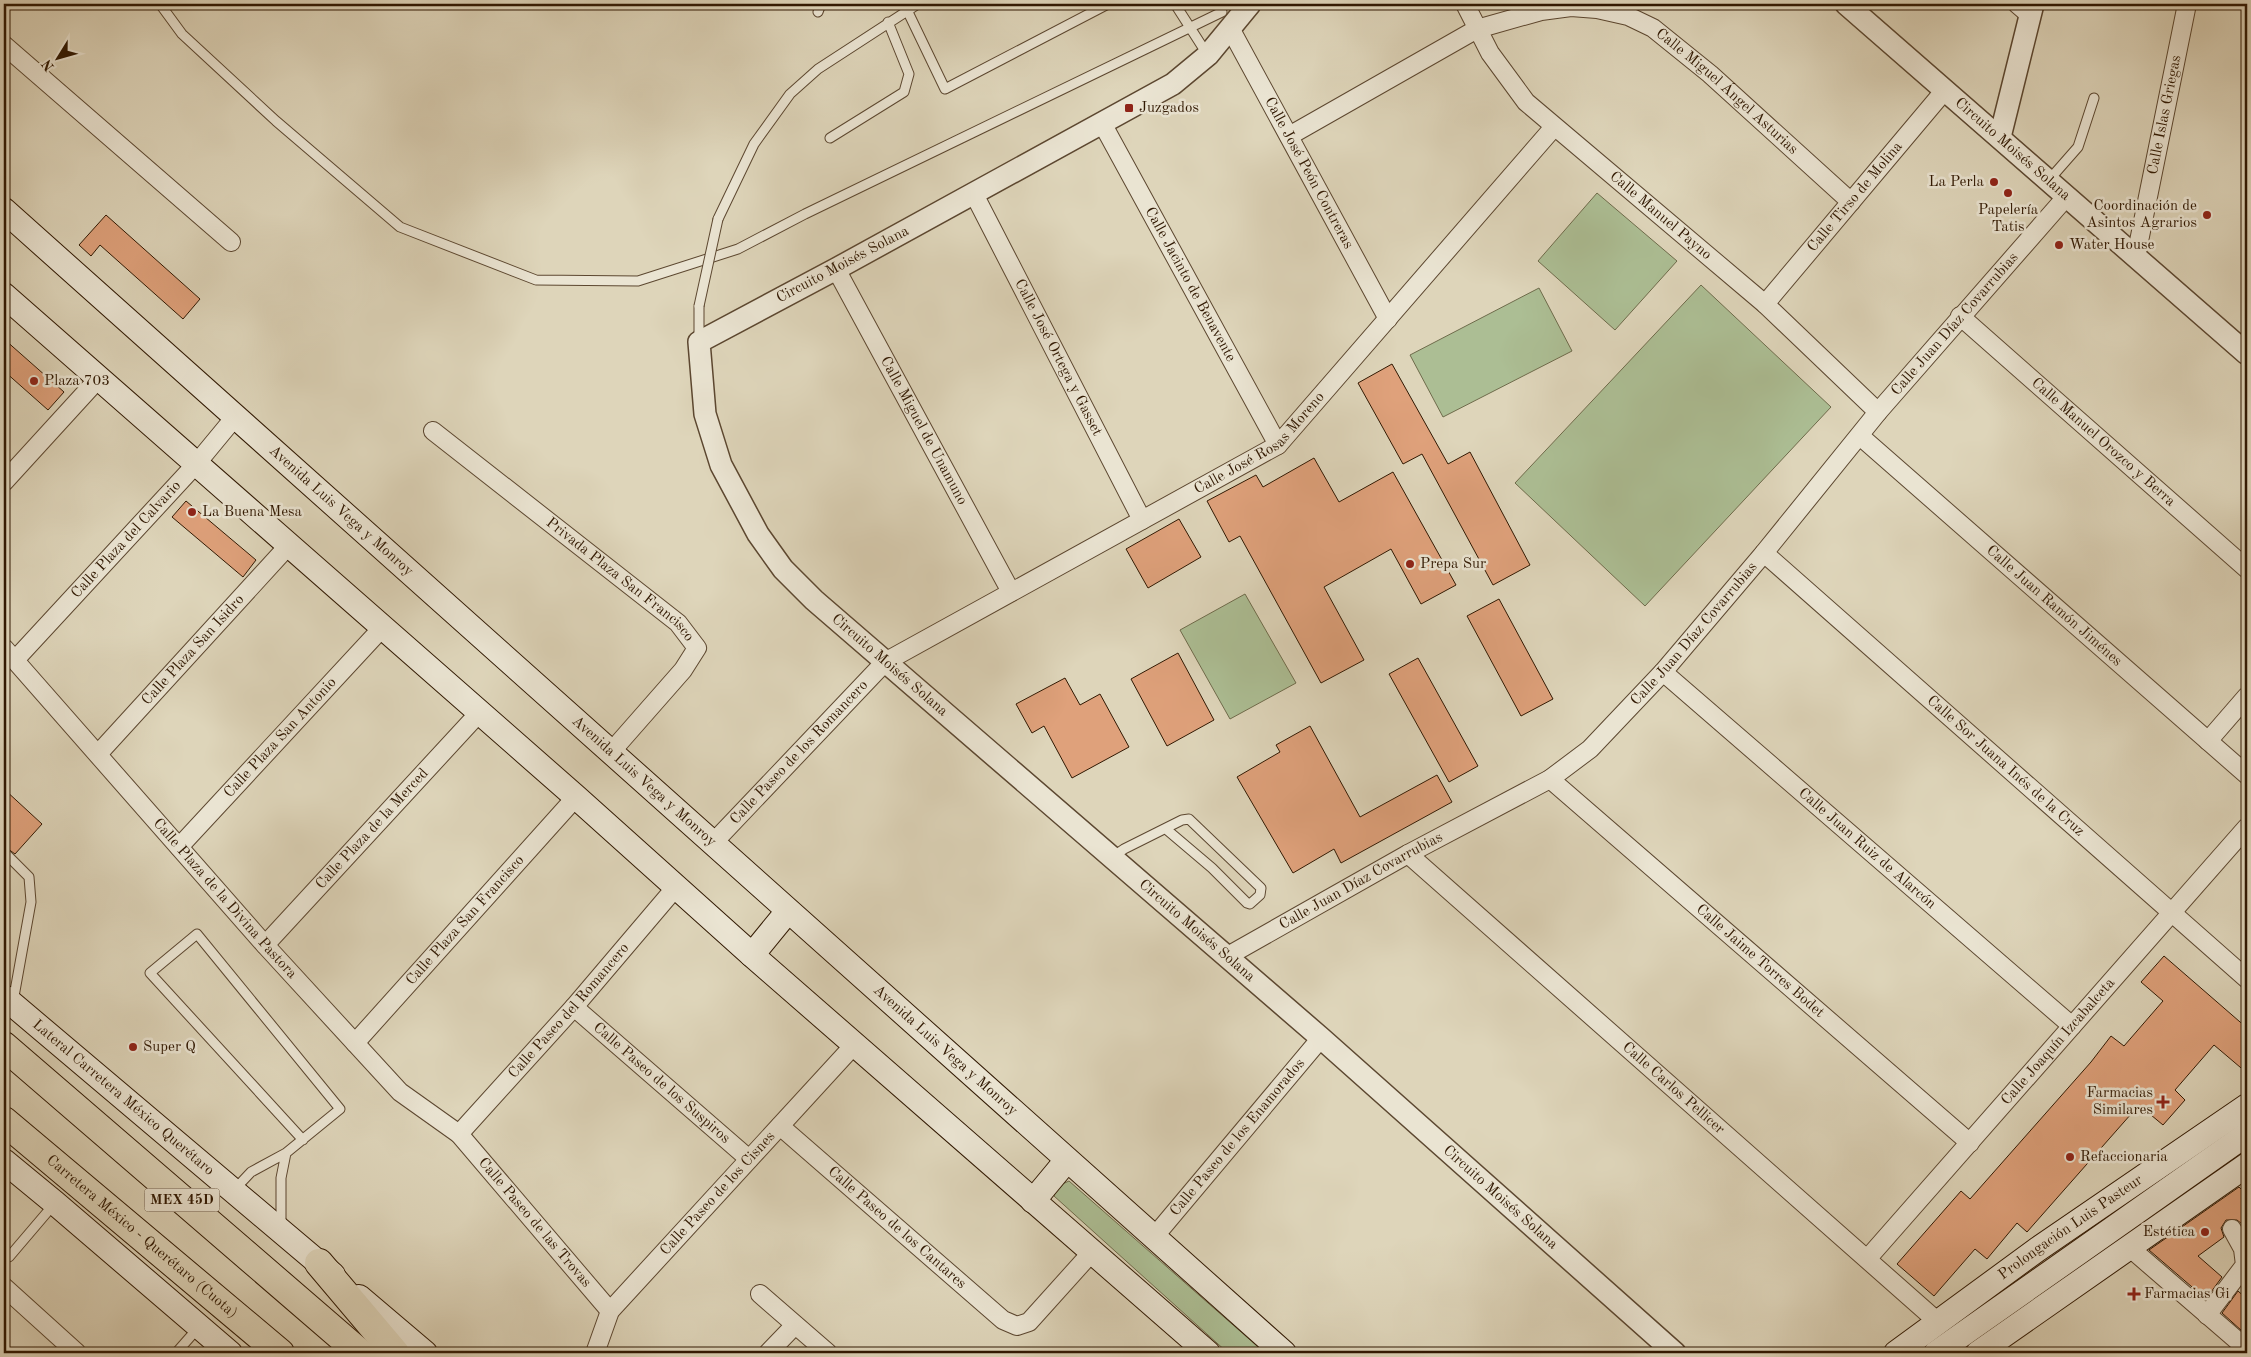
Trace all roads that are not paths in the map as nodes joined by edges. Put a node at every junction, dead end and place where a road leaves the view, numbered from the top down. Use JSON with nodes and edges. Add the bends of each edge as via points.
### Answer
{"nodes":[{"id":1,"x":160,"y":4,"type":"edge"},
{"id":2,"x":918,"y":4,"type":"edge"},
{"id":3,"x":1108,"y":4,"type":"edge"},
{"id":4,"x":1175,"y":4,"type":"edge"},
{"id":5,"x":1217,"y":4,"type":"edge"},
{"id":6,"x":1250,"y":4,"type":"edge"},
{"id":7,"x":1465,"y":4,"type":"edge"},
{"id":8,"x":1846,"y":4,"type":"edge"},
{"id":9,"x":2187,"y":4,"type":"edge"},
{"id":10,"x":2027,"y":8,"type":"edge"},
{"id":11,"x":907,"y":10,"type":"junction"},
{"id":12,"x":1226,"y":20,"type":"junction"},
{"id":13,"x":888,"y":22,"type":"junction"},
{"id":14,"x":1191,"y":28,"type":"junction"},
{"id":15,"x":1477,"y":28,"type":"junction"},
{"id":16,"x":4,"y":45,"type":"edge"},
{"id":17,"x":1208,"y":55,"type":"junction"},
{"id":18,"x":1945,"y":90,"type":"junction"},
{"id":19,"x":2094,"y":98,"type":"dead end"},
{"id":20,"x":1102,"y":123,"type":"junction"},
{"id":21,"x":1554,"y":127,"type":"junction"},
{"id":22,"x":1289,"y":136,"type":"junction"},
{"id":23,"x":2000,"y":137,"type":"junction"},
{"id":24,"x":830,"y":138,"type":"dead end"},
{"id":25,"x":2049,"y":180,"type":"junction"},
{"id":26,"x":974,"y":194,"type":"junction"},
{"id":27,"x":2067,"y":196,"type":"junction"},
{"id":28,"x":1851,"y":202,"type":"junction"},
{"id":29,"x":4,"y":210,"type":"edge"},
{"id":30,"x":231,"y":242,"type":"dead end"},
{"id":31,"x":2136,"y":256,"type":"junction"},
{"id":32,"x":836,"y":270,"type":"junction"},
{"id":33,"x":4,"y":295,"type":"edge"},
{"id":34,"x":1765,"y":304,"type":"junction"},
{"id":35,"x":1960,"y":316,"type":"junction"},
{"id":36,"x":1388,"y":319,"type":"junction"},
{"id":37,"x":698,"y":342,"type":"junction"},
{"id":38,"x":2247,"y":354,"type":"edge"},
{"id":39,"x":99,"y":378,"type":"junction"},
{"id":40,"x":1878,"y":412,"type":"junction"},
{"id":41,"x":235,"y":416,"type":"junction"},
{"id":42,"x":433,"y":431,"type":"dead end"},
{"id":43,"x":1860,"y":436,"type":"junction"},
{"id":44,"x":1278,"y":445,"type":"junction"},
{"id":45,"x":197,"y":464,"type":"junction"},
{"id":46,"x":4,"y":482,"type":"edge"},
{"id":47,"x":1142,"y":520,"type":"junction"},
{"id":48,"x":289,"y":545,"type":"junction"},
{"id":49,"x":1764,"y":553,"type":"junction"},
{"id":50,"x":2247,"y":569,"type":"edge"},
{"id":51,"x":1011,"y":592,"type":"junction"},
{"id":52,"x":382,"y":628,"type":"junction"},
{"id":53,"x":9,"y":654,"type":"edge"},
{"id":54,"x":886,"y":662,"type":"junction"},
{"id":55,"x":1663,"y":672,"type":"junction"},
{"id":56,"x":2247,"y":696,"type":"edge"},
{"id":57,"x":479,"y":713,"type":"junction"},
{"id":58,"x":2208,"y":741,"type":"junction"},
{"id":59,"x":611,"y":752,"type":"junction"},
{"id":60,"x":98,"y":754,"type":"junction"},
{"id":61,"x":2247,"y":775,"type":"edge"},
{"id":62,"x":1550,"y":779,"type":"junction"},
{"id":63,"x":576,"y":797,"type":"junction"},
{"id":64,"x":2247,"y":826,"type":"edge"},
{"id":65,"x":1166,"y":829,"type":"junction"},
{"id":66,"x":712,"y":843,"type":"junction"},
{"id":67,"x":179,"y":847,"type":"junction"},
{"id":68,"x":4,"y":852,"type":"edge"},
{"id":69,"x":1408,"y":854,"type":"junction"},
{"id":70,"x":1112,"y":858,"type":"junction"},
{"id":71,"x":676,"y":887,"type":"junction"},
{"id":72,"x":788,"y":910,"type":"junction"},
{"id":73,"x":2172,"y":912,"type":"junction"},
{"id":74,"x":265,"y":945,"type":"junction"},
{"id":75,"x":752,"y":955,"type":"junction"},
{"id":76,"x":1226,"y":957,"type":"junction"},
{"id":77,"x":2247,"y":979,"type":"edge"},
{"id":78,"x":8,"y":1001,"type":"edge"},
{"id":79,"x":574,"y":1007,"type":"junction"},
{"id":80,"x":2072,"y":1026,"type":"junction"},
{"id":81,"x":1321,"y":1038,"type":"junction"},
{"id":82,"x":355,"y":1043,"type":"junction"},
{"id":83,"x":855,"y":1044,"type":"junction"},
{"id":84,"x":4,"y":1046,"type":"edge"},
{"id":85,"x":2247,"y":1106,"type":"edge"},
{"id":86,"x":4,"y":1121,"type":"edge"},
{"id":87,"x":780,"y":1126,"type":"junction"},
{"id":88,"x":459,"y":1134,"type":"junction"},
{"id":89,"x":2247,"y":1134,"type":"edge"},
{"id":90,"x":303,"y":1140,"type":"junction"},
{"id":91,"x":1970,"y":1143,"type":"junction"},
{"id":92,"x":286,"y":1153,"type":"junction"},
{"id":93,"x":749,"y":1159,"type":"junction"},
{"id":94,"x":1067,"y":1160,"type":"junction"},
{"id":95,"x":4,"y":1161,"type":"edge"},
{"id":96,"x":2247,"y":1165,"type":"edge"},
{"id":97,"x":233,"y":1191,"type":"junction"},
{"id":98,"x":1033,"y":1201,"type":"junction"},
{"id":99,"x":56,"y":1203,"type":"junction"},
{"id":100,"x":2232,"y":1229,"type":"dead end"},
{"id":101,"x":281,"y":1231,"type":"junction"},
{"id":102,"x":1154,"y":1237,"type":"junction"},
{"id":103,"x":2129,"y":1246,"type":"junction"},
{"id":104,"x":1092,"y":1252,"type":"junction"},
{"id":105,"x":8,"y":1258,"type":"dead end"},
{"id":106,"x":1868,"y":1258,"type":"junction"},
{"id":107,"x":319,"y":1263,"type":"junction"},
{"id":108,"x":4,"y":1287,"type":"edge"},
{"id":109,"x":760,"y":1294,"type":"dead end"},
{"id":110,"x":610,"y":1311,"type":"junction"},
{"id":111,"x":2207,"y":1315,"type":"junction"},
{"id":112,"x":1938,"y":1322,"type":"junction"},
{"id":113,"x":795,"y":1325,"type":"junction"},
{"id":114,"x":200,"y":1326,"type":"junction"},
{"id":115,"x":2247,"y":1349,"type":"edge"},
{"id":116,"x":1203,"y":1352,"type":"edge"},
{"id":117,"x":77,"y":1353,"type":"edge"},
{"id":118,"x":176,"y":1353,"type":"edge"},
{"id":119,"x":230,"y":1353,"type":"edge"},
{"id":120,"x":280,"y":1353,"type":"edge"},
{"id":121,"x":360,"y":1353,"type":"edge"},
{"id":122,"x":396,"y":1353,"type":"edge"},
{"id":123,"x":425,"y":1353,"type":"edge"},
{"id":124,"x":595,"y":1353,"type":"edge"},
{"id":125,"x":768,"y":1353,"type":"edge"},
{"id":126,"x":828,"y":1353,"type":"edge"},
{"id":127,"x":1284,"y":1353,"type":"edge"},
{"id":128,"x":1675,"y":1353,"type":"edge"},
{"id":129,"x":1896,"y":1353,"type":"edge"},
{"id":130,"x":1936,"y":1353,"type":"edge"},
{"id":131,"x":1978,"y":1353,"type":"edge"}],
"edges":[{"from":1,"to":14,"type":"lane","via":[[182,34],[276,121],[400,227],[536,280],[638,281],[738,249]]},
{"from":2,"to":11,"type":"lane"},
{"from":3,"to":11,"type":"lane","via":[[945,89]]},
{"from":4,"to":14,"type":"lane"},
{"from":5,"to":12,"type":"lane"},
{"from":6,"to":12,"type":"street","name":"Circuito Moisés Solana"},
{"from":7,"to":15,"type":"street","name":"Calle Manuel Payno"},
{"from":8,"to":18,"type":"street","name":"Circuito Moisés Solana"},
{"from":9,"to":31,"type":"street","name":"Calle Islas Griegas"},
{"from":10,"to":23,"type":"street"},
{"from":11,"to":13,"type":"lane"},
{"from":12,"to":14,"type":"lane"},
{"from":12,"to":17,"type":"street","name":"Circuito Moisés Solana"},
{"from":12,"to":22,"type":"street","name":"Calle José Peón Contreras"},
{"from":13,"to":24,"type":"lane","via":[[909,74],[904,92]]},
{"from":13,"to":37,"type":"lane","bridge":true,"via":[[818,69],[790,94],[754,144],[718,219],[699,306]]},
{"from":14,"to":17,"type":"lane"},
{"from":15,"to":21,"type":"street","name":"Calle Manuel Payno","via":[[1504,75],[1526,102]]},
{"from":15,"to":22,"type":"street","name":"Calle Miguel Ángel Asturias"},
{"from":15,"to":28,"type":"street","name":"Calle Miguel Ángel Asturias","via":[[1541,11],[1571,7],[1628,16],[1653,28],[1710,74]]},
{"from":16,"to":30,"type":"street"},
{"from":17,"to":20,"type":"street","name":"Circuito Moisés Solana","via":[[1172,84]]},
{"from":18,"to":23,"type":"street","name":"Circuito Moisés Solana"},
{"from":18,"to":28,"type":"street","name":"Calle Tirso de Molina"},
{"from":19,"to":25,"type":"lane","via":[[2078,147]]},
{"from":20,"to":26,"type":"street","name":"Circuito Moisés Solana"},
{"from":20,"to":44,"type":"street","name":"Calle Jacinto de Benavente"},
{"from":21,"to":34,"type":"street","name":"Calle Manuel Payno"},
{"from":21,"to":36,"type":"street","name":"Calle José Rosas Moreno"},
{"from":22,"to":36,"type":"street","name":"Calle José Peón Contreras"},
{"from":23,"to":25,"type":"street","name":"Circuito Moisés Solana"},
{"from":25,"to":27,"type":"street","name":"Circuito Moisés Solana"},
{"from":26,"to":32,"type":"street","name":"Circuito Moisés Solana"},
{"from":26,"to":47,"type":"street","name":"Calle José Ortega y Gasset"},
{"from":27,"to":31,"type":"street","name":"Circuito Moisés Solana"},
{"from":27,"to":35,"type":"street","name":"Calle Juan Díaz Covarrubias"},
{"from":28,"to":34,"type":"street","name":"Calle Tirso de Molina"},
{"from":29,"to":41,"type":"main road","name":"Avenida Luis Vega y Monroy"},
{"from":31,"to":38,"type":"street","name":"Circuito Moisés Solana"},
{"from":32,"to":37,"type":"street","name":"Circuito Moisés Solana"},
{"from":32,"to":51,"type":"street","name":"Calle Miguel de Unamuno"},
{"from":33,"to":39,"type":"main road"},
{"from":34,"to":40,"type":"street","name":"Calle Manuel Payno"},
{"from":35,"to":40,"type":"street","name":"Calle Juan Díaz Covarrubias"},
{"from":35,"to":50,"type":"street","name":"Calle Manuel Orozco y Berra"},
{"from":36,"to":44,"type":"street","name":"Calle José Rosas Moreno"},
{"from":37,"to":54,"type":"street","name":"Circuito Moisés Solana","via":[[705,414],[721,465],[758,534],[783,569]]},
{"from":39,"to":45,"type":"main road"},
{"from":39,"to":46,"type":"street"},
{"from":40,"to":43,"type":"street","name":"Calle Juan Díaz Covarrubias"},
{"from":41,"to":45,"type":"street","name":"Calle Plaza del Calvario"},
{"from":41,"to":59,"type":"main road","name":"Avenida Luis Vega y Monroy"},
{"from":42,"to":59,"type":"street","name":"Privada Plaza San Francisco","via":[[678,623],[697,648],[683,670]]},
{"from":43,"to":49,"type":"street","name":"Calle Juan Díaz Covarrubias"},
{"from":43,"to":58,"type":"street","name":"Calle Juan Ramón Jiménes"},
{"from":44,"to":47,"type":"street","name":"Calle José Rosas Moreno"},
{"from":45,"to":48,"type":"main road"},
{"from":45,"to":53,"type":"street","name":"Calle Plaza del Calvario"},
{"from":47,"to":51,"type":"street","name":"Calle José Rosas Moreno"},
{"from":48,"to":52,"type":"main road"},
{"from":48,"to":60,"type":"street","name":"Calle Plaza San Isidro"},
{"from":49,"to":55,"type":"street","name":"Calle Juan Díaz Covarrubias"},
{"from":49,"to":73,"type":"street","name":"Calle Sor Juana Inés de la Cruz"},
{"from":51,"to":54,"type":"street","name":"Calle José Rosas Moreno"},
{"from":52,"to":57,"type":"main road"},
{"from":52,"to":67,"type":"street","name":"Calle Plaza San Antonio"},
{"from":53,"to":60,"type":"street","name":"Calle Plaza de la Divina Pastora"},
{"from":54,"to":66,"type":"street","name":"Calle Paseo de los Romancero"},
{"from":54,"to":70,"type":"street","name":"Circuito Moisés Solana"},
{"from":55,"to":62,"type":"street","name":"Calle Juan Díaz Covarrubias","via":[[1590,749]]},
{"from":55,"to":80,"type":"street","name":"Calle Juan Ruiz de Alarcón"},
{"from":56,"to":58,"type":"street"},
{"from":57,"to":63,"type":"main road"},
{"from":57,"to":74,"type":"street","name":"Calle Plaza de la Merced"},
{"from":58,"to":61,"type":"street","name":"Calle Juan Ramón Jiménes"},
{"from":59,"to":66,"type":"main road","name":"Avenida Luis Vega y Monroy"},
{"from":60,"to":67,"type":"street","name":"Calle Plaza de la Divina Pastora"},
{"from":62,"to":69,"type":"street","name":"Calle Juan Díaz Covarrubias"},
{"from":62,"to":91,"type":"street","name":"Calle Jaime Torres Bodet"},
{"from":63,"to":71,"type":"main road"},
{"from":63,"to":82,"type":"street","name":"Calle Plaza San Francisco"},
{"from":64,"to":73,"type":"street","name":"Calle Joaquín Izcabalceta"},
{"from":65,"to":65,"type":"lane","via":[[1212,868],[1246,904],[1260,895],[1261,888],[1195,823],[1189,819]]},
{"from":65,"to":70,"type":"lane"},
{"from":66,"to":72,"type":"main road","name":"Avenida Luis Vega y Monroy"},
{"from":67,"to":74,"type":"street","name":"Calle Plaza de la Divina Pastora"},
{"from":68,"to":78,"type":"lane","via":[[29,877],[32,902]]},
{"from":69,"to":76,"type":"street","name":"Calle Juan Díaz Covarrubias"},
{"from":69,"to":106,"type":"street","name":"Calle Carlos Pellicer"},
{"from":70,"to":76,"type":"street","name":"Circuito Moisés Solana"},
{"from":71,"to":75,"type":"main road"},
{"from":71,"to":79,"type":"street","name":"Calle Paseo del Romancero"},
{"from":72,"to":75,"type":"main road"},
{"from":72,"to":94,"type":"main road","name":"Avenida Luis Vega y Monroy"},
{"from":73,"to":77,"type":"street","name":"Calle Sor Juana Inés de la Cruz"},
{"from":73,"to":80,"type":"street","name":"Calle Joaquín Izcabalceta"},
{"from":74,"to":82,"type":"street","name":"Calle Plaza de la Divina Pastora"},
{"from":75,"to":83,"type":"main road"},
{"from":76,"to":81,"type":"street","name":"Circuito Moisés Solana"},
{"from":78,"to":97,"type":"main road","name":"Lateral Carretera México Querétaro"},
{"from":79,"to":88,"type":"street","name":"Calle Paseo del Romancero"},
{"from":79,"to":93,"type":"street","name":"Calle Paseo de los Suspiros"},
{"from":80,"to":91,"type":"street","name":"Calle Joaquín Izcabalceta"},
{"from":81,"to":102,"type":"street","name":"Calle Paseo de los Enamorados"},
{"from":81,"to":128,"type":"street","name":"Circuito Moisés Solana"},
{"from":82,"to":88,"type":"street","name":"Calle Plaza de la Divina Pastora","via":[[400,1092]]},
{"from":83,"to":87,"type":"street","name":"Calle Paseo de los Cisnes"},
{"from":83,"to":98,"type":"main road"},
{"from":84,"to":121,"type":"highway","number":"MEX 45D"},
{"from":85,"to":112,"type":"main road","name":"Prolongación Luis Pasteur"},
{"from":86,"to":120,"type":"highway","name":"Carretera México - Querétaro (Cuota)","number":"MEX 45D"},
{"from":87,"to":93,"type":"street","name":"Calle Paseo de los Cisnes"},
{"from":87,"to":104,"type":"street","name":"Calle Paseo de los Cantares","via":[[1003,1320],[1017,1326],[1029,1322]]},
{"from":88,"to":110,"type":"street","name":"Calle Paseo de las Trovas"},
{"from":89,"to":130,"type":"main road","name":"Prolongación Luis Pasteur"},
{"from":90,"to":90,"type":"lane","via":[[340,1109],[197,934],[150,973]]},
{"from":90,"to":92,"type":"lane"},
{"from":91,"to":106,"type":"street","name":"Calle Joaquín Izcabalceta"},
{"from":92,"to":97,"type":"lane","via":[[251,1172]]},
{"from":92,"to":101,"type":"lane","via":[[281,1178]]},
{"from":93,"to":110,"type":"street","name":"Calle Paseo de los Cisnes"},
{"from":94,"to":98,"type":"main road"},
{"from":94,"to":102,"type":"main road","name":"Avenida Luis Vega y Monroy"},
{"from":95,"to":99,"type":"main road"},
{"from":96,"to":103,"type":"main road"},
{"from":97,"to":101,"type":"main road","name":"Lateral Carretera México Querétaro"},
{"from":98,"to":104,"type":"main road"},
{"from":99,"to":105,"type":"lane"},
{"from":99,"to":114,"type":"main road"},
{"from":100,"to":111,"type":"street","via":[[2243,1249],[2245,1265]]},
{"from":101,"to":107,"type":"main road","name":"Lateral Carretera México Querétaro"},
{"from":102,"to":127,"type":"main road","name":"Avenida Luis Vega y Monroy"},
{"from":103,"to":111,"type":"street"},
{"from":103,"to":131,"type":"main road"},
{"from":104,"to":116,"type":"main road"},
{"from":106,"to":112,"type":"street","name":"Calle Carlos Pellicer"},
{"from":107,"to":122,"type":"highway"},
{"from":107,"to":123,"type":"main road","name":"Lateral Carretera México Querétaro"},
{"from":108,"to":117,"type":"street"},
{"from":109,"to":113,"type":"street"},
{"from":110,"to":124,"type":"street","name":"Calle Paseo de los Cisnes"},
{"from":111,"to":115,"type":"street"},
{"from":112,"to":129,"type":"main road","name":"Prolongación Luis Pasteur"},
{"from":113,"to":125,"type":"street"},
{"from":113,"to":126,"type":"street"},
{"from":114,"to":118,"type":"lane"},
{"from":114,"to":119,"type":"main road"}]}
